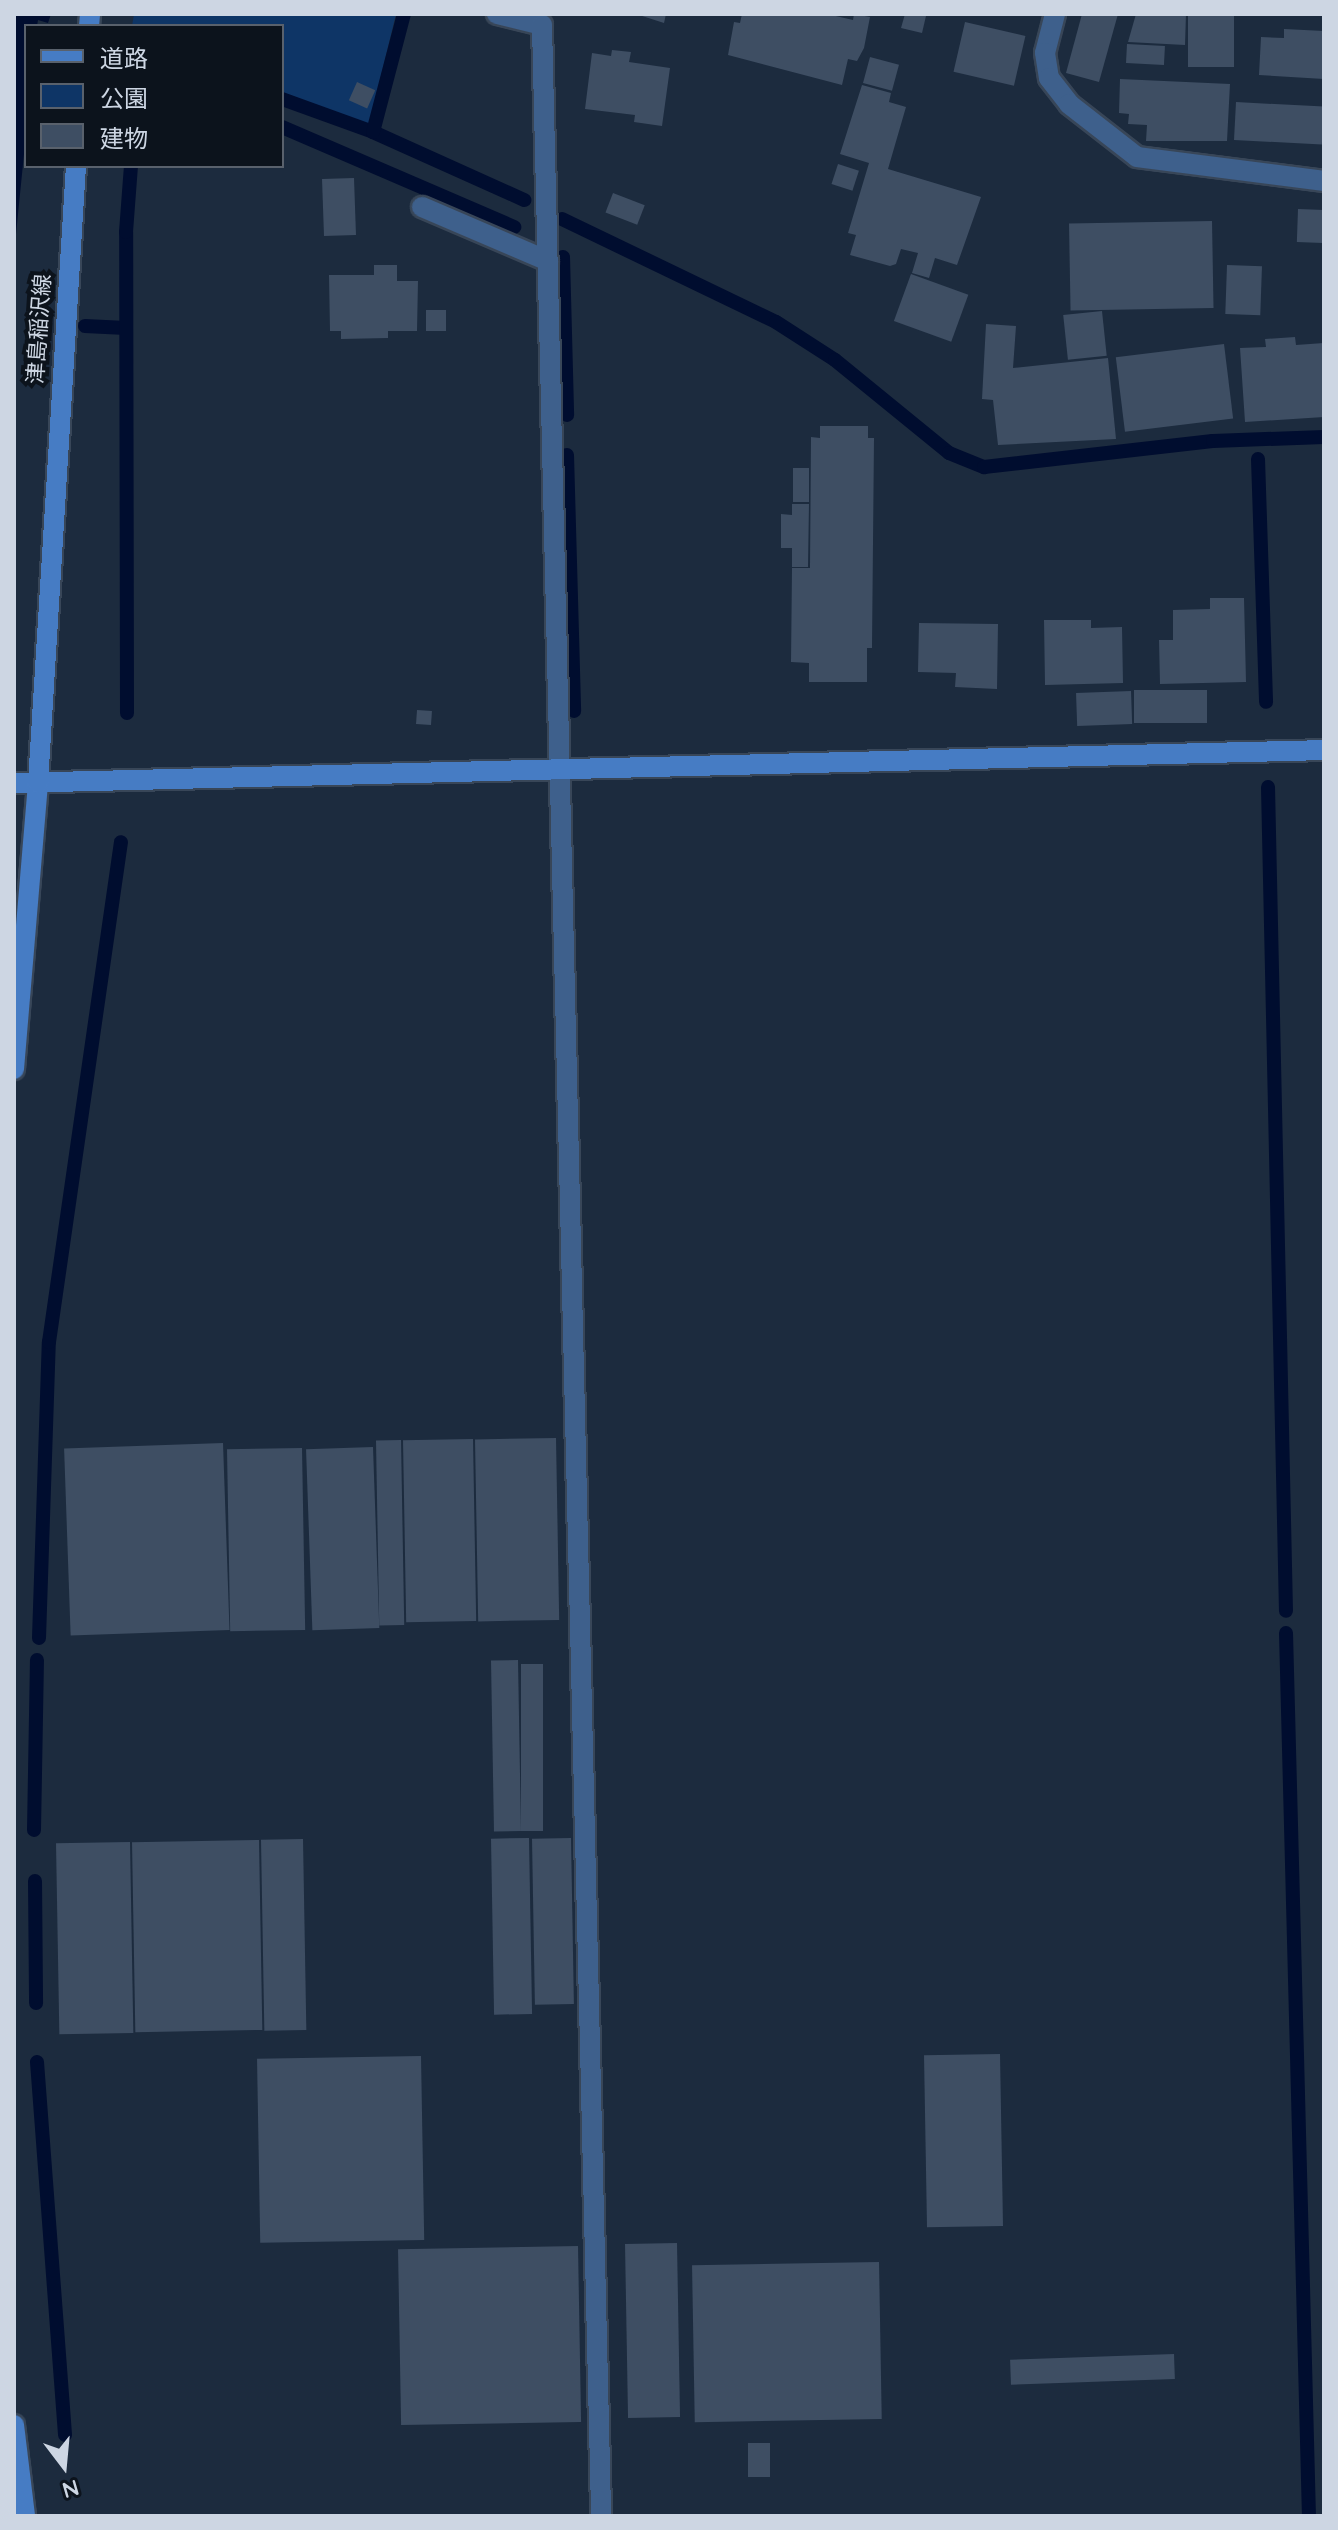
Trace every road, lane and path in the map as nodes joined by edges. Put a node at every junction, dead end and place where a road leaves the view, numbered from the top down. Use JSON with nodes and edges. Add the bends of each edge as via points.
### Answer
{"nodes":[{"id":1,"x":497,"y":14,"type":"edge"},
{"id":2,"x":1055,"y":14,"type":"edge"},
{"id":3,"x":76,"y":168,"type":"edge"},
{"id":4,"x":1324,"y":181,"type":"edge"},
{"id":5,"x":422,"y":207,"type":"dead end"},
{"id":6,"x":548,"y":261,"type":"junction"},
{"id":7,"x":1324,"y":750,"type":"edge"},
{"id":8,"x":559,"y":770,"type":"junction"},
{"id":9,"x":14,"y":783,"type":"edge"},
{"id":10,"x":38,"y":783,"type":"junction"},
{"id":11,"x":14,"y":1069,"type":"edge"},
{"id":12,"x":14,"y":2425,"type":"edge"},
{"id":13,"x":25,"y":2516,"type":"edge"},
{"id":14,"x":601,"y":2516,"type":"edge"}],
"edges":[{"from":1,"to":6,"type":"street","via":[[542,25]]},
{"from":2,"to":4,"type":"street","via":[[1045,53],[1049,78],[1069,104],[1137,157]]},
{"from":3,"to":10,"type":"street","name":"津島稲沢線"},
{"from":5,"to":6,"type":"street"},
{"from":6,"to":8,"type":"street"},
{"from":7,"to":8,"type":"street"},
{"from":8,"to":10,"type":"street"},
{"from":8,"to":14,"type":"street"},
{"from":9,"to":10,"type":"street"},
{"from":10,"to":11,"type":"street","name":"津島稲沢線"},
{"from":12,"to":13,"type":"street"}]}
